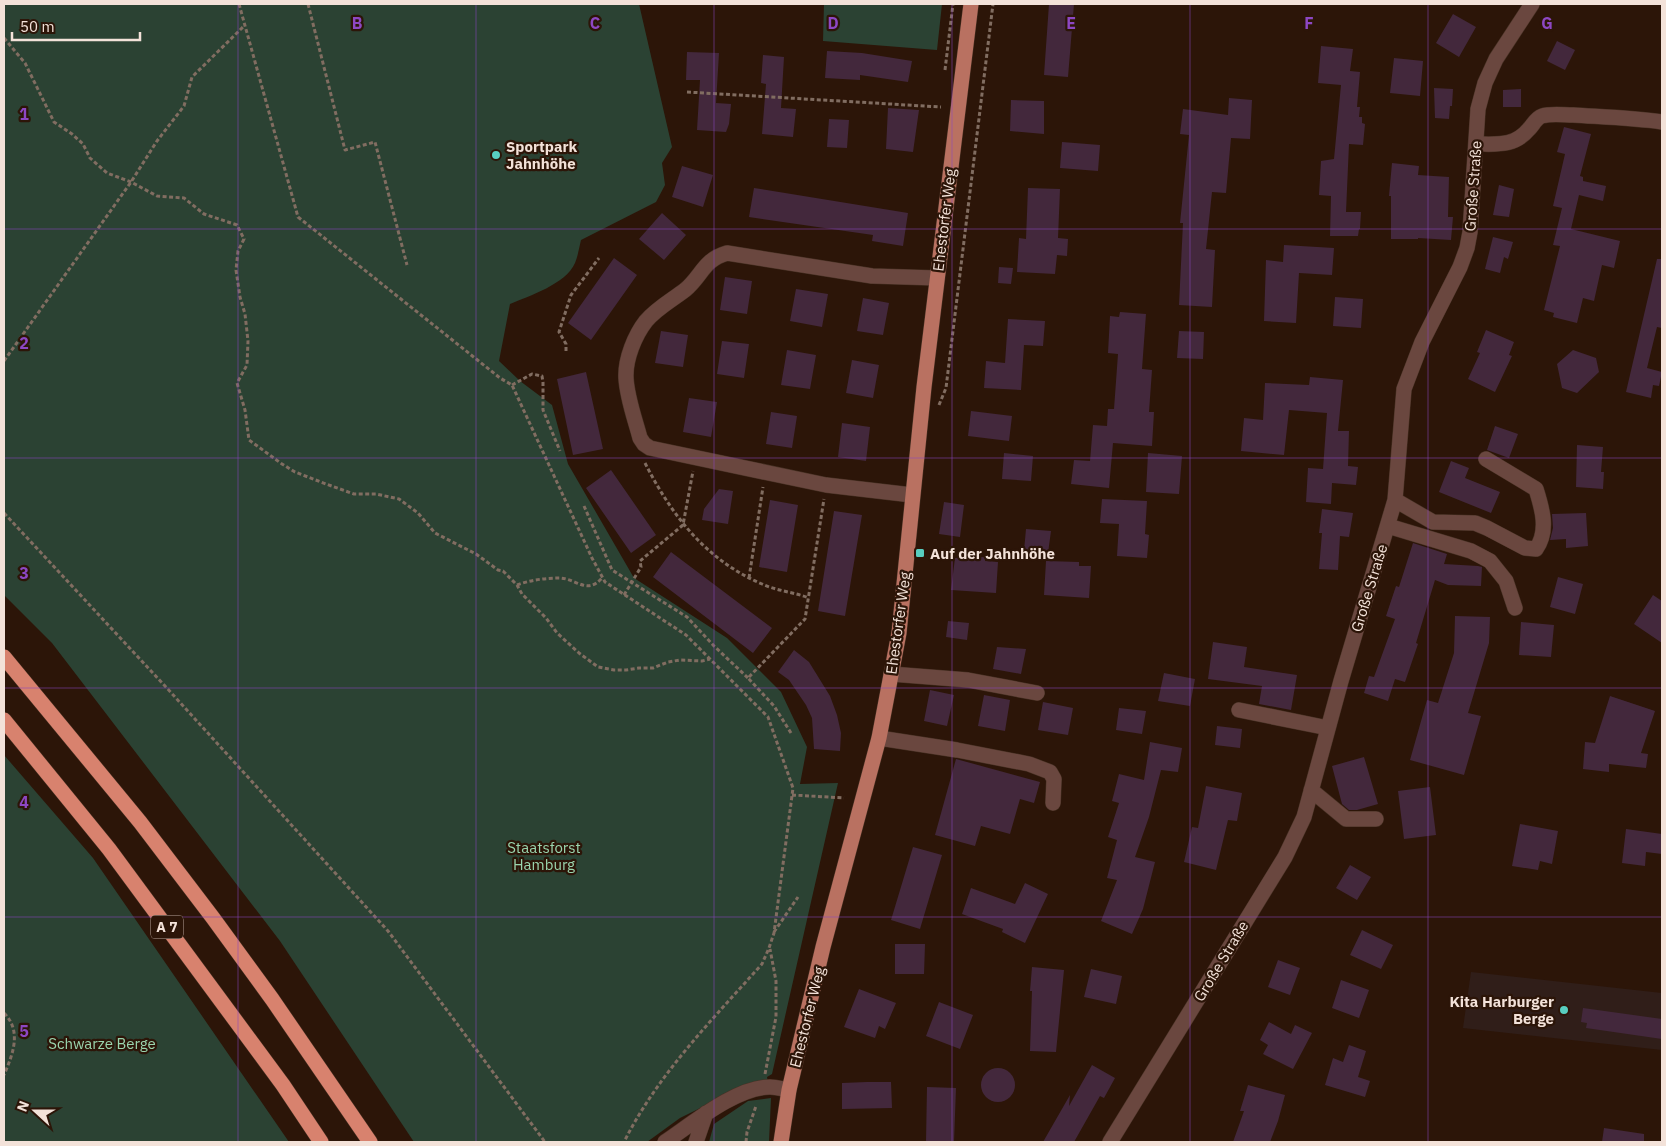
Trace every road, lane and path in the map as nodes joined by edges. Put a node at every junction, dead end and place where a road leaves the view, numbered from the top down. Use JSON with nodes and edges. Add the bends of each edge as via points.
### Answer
{"nodes":[{"id":1,"x":239,"y":4,"type":"edge"},
{"id":2,"x":308,"y":4,"type":"edge"},
{"id":3,"x":971,"y":4,"type":"edge"},
{"id":4,"x":993,"y":4,"type":"edge"},
{"id":5,"x":1532,"y":4,"type":"edge"},
{"id":6,"x":244,"y":26,"type":"junction"},
{"id":7,"x":4,"y":38,"type":"edge"},
{"id":8,"x":687,"y":92,"type":"dead end"},
{"id":9,"x":941,"y":107,"type":"dead end"},
{"id":10,"x":1662,"y":122,"type":"edge"},
{"id":11,"x":1476,"y":144,"type":"junction"},
{"id":12,"x":131,"y":182,"type":"junction"},
{"id":13,"x":599,"y":258,"type":"dead end"},
{"id":14,"x":406,"y":265,"type":"dead end"},
{"id":15,"x":937,"y":278,"type":"junction"},
{"id":16,"x":566,"y":351,"type":"dead end"},
{"id":17,"x":4,"y":361,"type":"edge"},
{"id":18,"x":512,"y":385,"type":"junction"},
{"id":19,"x":946,"y":388,"type":"dead end"},
{"id":20,"x":644,"y":444,"type":"junction"},
{"id":21,"x":560,"y":451,"type":"dead end"},
{"id":22,"x":695,"y":458,"type":"junction"},
{"id":23,"x":1486,"y":459,"type":"dead end"},
{"id":24,"x":762,"y":490,"type":"dead end"},
{"id":25,"x":912,"y":495,"type":"junction"},
{"id":26,"x":1396,"y":500,"type":"junction"},
{"id":27,"x":824,"y":501,"type":"dead end"},
{"id":28,"x":584,"y":506,"type":"dead end"},
{"id":29,"x":4,"y":513,"type":"edge"},
{"id":30,"x":683,"y":526,"type":"junction"},
{"id":31,"x":1388,"y":526,"type":"junction"},
{"id":32,"x":602,"y":578,"type":"junction"},
{"id":33,"x":749,"y":578,"type":"junction"},
{"id":34,"x":631,"y":582,"type":"junction"},
{"id":35,"x":517,"y":585,"type":"junction"},
{"id":36,"x":624,"y":595,"type":"junction"},
{"id":37,"x":809,"y":598,"type":"junction"},
{"id":38,"x":1515,"y":608,"type":"dead end"},
{"id":39,"x":4,"y":657,"type":"edge"},
{"id":40,"x":711,"y":658,"type":"junction"},
{"id":41,"x":891,"y":674,"type":"junction"},
{"id":42,"x":748,"y":678,"type":"junction"},
{"id":43,"x":1036,"y":694,"type":"dead end"},
{"id":44,"x":1239,"y":710,"type":"dead end"},
{"id":45,"x":4,"y":720,"type":"edge"},
{"id":46,"x":1328,"y":728,"type":"junction"},
{"id":47,"x":791,"y":733,"type":"dead end"},
{"id":48,"x":879,"y":738,"type":"junction"},
{"id":49,"x":1311,"y":790,"type":"junction"},
{"id":50,"x":792,"y":795,"type":"junction"},
{"id":51,"x":844,"y":798,"type":"dead end"},
{"id":52,"x":1053,"y":803,"type":"dead end"},
{"id":53,"x":1376,"y":819,"type":"dead end"},
{"id":54,"x":798,"y":898,"type":"dead end"},
{"id":55,"x":774,"y":933,"type":"junction"},
{"id":56,"x":770,"y":948,"type":"junction"},
{"id":57,"x":4,"y":1012,"type":"edge"},
{"id":58,"x":4,"y":1075,"type":"edge"},
{"id":59,"x":762,"y":1088,"type":"junction"},
{"id":60,"x":789,"y":1090,"type":"junction"},
{"id":61,"x":706,"y":1113,"type":"junction"},
{"id":62,"x":321,"y":1142,"type":"edge"},
{"id":63,"x":370,"y":1142,"type":"edge"},
{"id":64,"x":545,"y":1142,"type":"edge"},
{"id":65,"x":624,"y":1142,"type":"edge"},
{"id":66,"x":665,"y":1142,"type":"edge"},
{"id":67,"x":696,"y":1142,"type":"edge"},
{"id":68,"x":746,"y":1142,"type":"edge"},
{"id":69,"x":781,"y":1142,"type":"edge"},
{"id":70,"x":1110,"y":1142,"type":"edge"}],
"edges":[{"from":1,"to":6,"type":"path"},
{"from":2,"to":14,"type":"path","via":[[345,150],[375,142]]},
{"from":3,"to":15,"type":"main road","name":"Ehestorfer Weg"},
{"from":4,"to":19,"type":"path"},
{"from":5,"to":11,"type":"street","name":"Große Straße","via":[[1489,72],[1478,109]]},
{"from":6,"to":12,"type":"path","via":[[192,77],[184,106]]},
{"from":6,"to":18,"type":"path","via":[[298,218]]},
{"from":7,"to":12,"type":"path","via":[[25,63],[54,122],[83,144],[90,158],[107,174]]},
{"from":8,"to":9,"type":"path"},
{"from":10,"to":11,"type":"street","via":[[1542,116],[1514,142]]},
{"from":11,"to":26,"type":"street","name":"Große Straße","via":[[1467,248],[1422,342],[1404,389]]},
{"from":12,"to":17,"type":"path"},
{"from":12,"to":35,"type":"path","via":[[158,196],[184,198],[204,214],[236,226],[244,239],[238,251],[236,270],[245,314],[247,365],[237,383],[249,440],[295,472],[318,481],[354,494],[399,498],[436,533],[503,571]]},
{"from":13,"to":16,"type":"path","via":[[571,295],[565,310],[559,332]]},
{"from":15,"to":20,"type":"street","via":[[872,276],[727,253],[716,257],[686,289],[646,322],[632,345],[626,378]]},
{"from":15,"to":25,"type":"main road","name":"Ehestorfer Weg"},
{"from":18,"to":21,"type":"path","via":[[532,374],[542,376],[543,410]]},
{"from":18,"to":32,"type":"path"},
{"from":20,"to":22,"type":"street"},
{"from":20,"to":30,"type":"path","via":[[641,451],[644,462]]},
{"from":22,"to":25,"type":"street","via":[[826,485]]},
{"from":22,"to":30,"type":"path"},
{"from":23,"to":26,"type":"street","via":[[1536,489],[1543,515],[1541,542],[1536,549],[1525,548],[1475,523],[1433,522]]},
{"from":24,"to":33,"type":"path"},
{"from":25,"to":41,"type":"main road","name":"Ehestorfer Weg","via":[[903,602]]},
{"from":26,"to":31,"type":"street","name":"Große Straße"},
{"from":27,"to":37,"type":"path"},
{"from":28,"to":34,"type":"path","via":[[612,570]]},
{"from":29,"to":64,"type":"path","via":[[388,931]]},
{"from":30,"to":33,"type":"path","via":[[729,566]]},
{"from":30,"to":34,"type":"path","via":[[640,561],[641,567]]},
{"from":31,"to":38,"type":"street","via":[[1490,561],[1506,581]]},
{"from":31,"to":46,"type":"street","name":"Große Straße"},
{"from":32,"to":35,"type":"path","via":[[591,586],[561,578]]},
{"from":32,"to":36,"type":"path"},
{"from":33,"to":37,"type":"path"},
{"from":34,"to":36,"type":"path"},
{"from":34,"to":42,"type":"path","via":[[687,617]]},
{"from":35,"to":40,"type":"path","via":[[557,633],[598,667],[614,670],[652,668],[668,662]]},
{"from":36,"to":40,"type":"path","via":[[686,635]]},
{"from":37,"to":42,"type":"path","via":[[805,619]]},
{"from":39,"to":63,"type":"highway","number":"A 7","via":[[140,822],[213,918]]},
{"from":40,"to":50,"type":"path","via":[[768,717],[793,788]]},
{"from":41,"to":43,"type":"street","via":[[968,680]]},
{"from":41,"to":48,"type":"main road","name":"Ehestorfer Weg"},
{"from":42,"to":47,"type":"path","via":[[774,706]]},
{"from":44,"to":46,"type":"street"},
{"from":45,"to":62,"type":"highway","number":"A 7","via":[[109,849],[283,1085]]},
{"from":46,"to":49,"type":"street","name":"Große Straße"},
{"from":48,"to":52,"type":"street","via":[[1029,764],[1050,772],[1054,779]]},
{"from":48,"to":60,"type":"main road","name":"Ehestorfer Weg"},
{"from":49,"to":53,"type":"street","via":[[1346,819]]},
{"from":49,"to":70,"type":"street","name":"Große Straße","via":[[1304,817],[1285,857]]},
{"from":50,"to":51,"type":"path"},
{"from":50,"to":55,"type":"path"},
{"from":54,"to":55,"type":"path"},
{"from":55,"to":56,"type":"path"},
{"from":56,"to":59,"type":"path","via":[[776,981],[776,1017]]},
{"from":56,"to":65,"type":"path","via":[[762,964],[670,1068]]},
{"from":57,"to":58,"type":"path","via":[[12,1025],[14,1048]]},
{"from":59,"to":60,"type":"street"},
{"from":59,"to":61,"type":"street","via":[[734,1097]]},
{"from":59,"to":68,"type":"path"},
{"from":60,"to":69,"type":"main road","name":"Ehestorfer Weg"},
{"from":61,"to":66,"type":"street"},
{"from":61,"to":67,"type":"street"}]}
